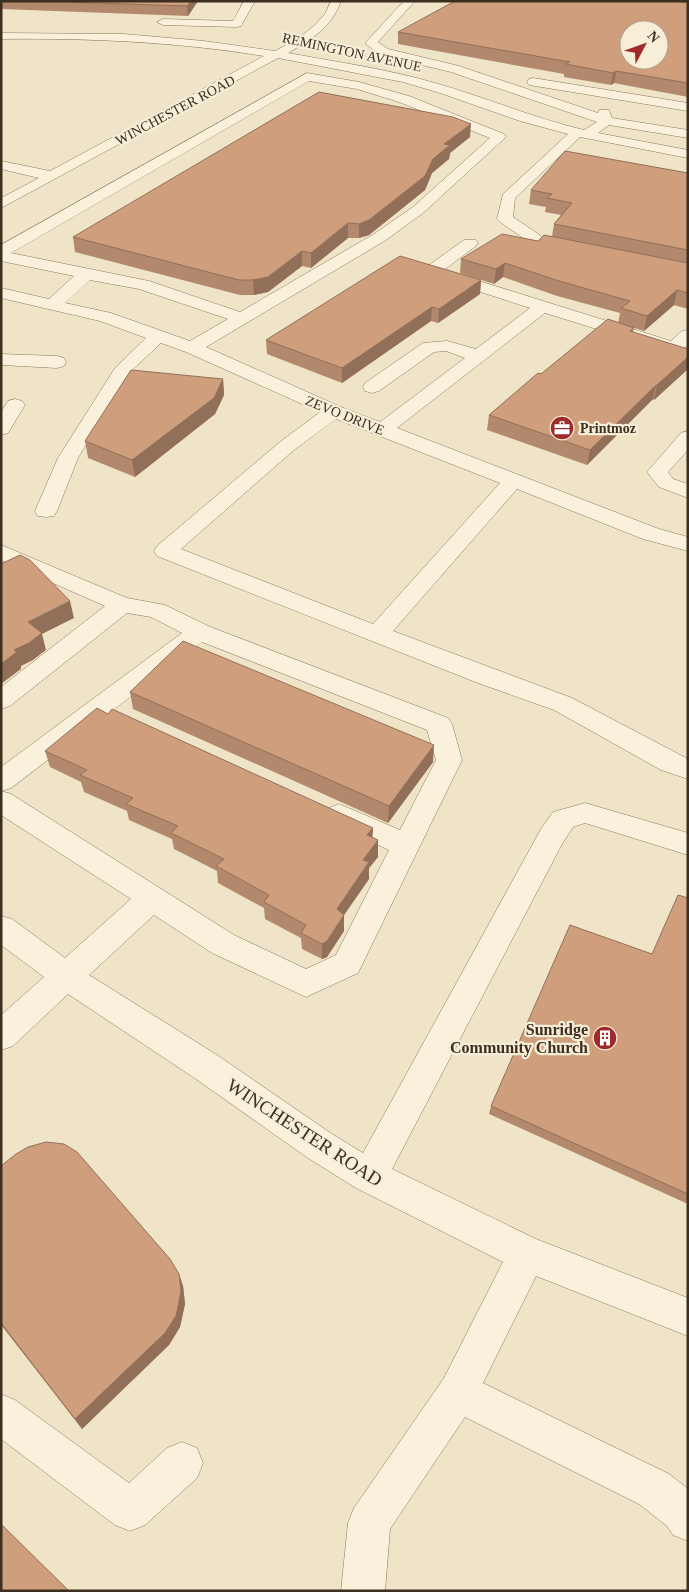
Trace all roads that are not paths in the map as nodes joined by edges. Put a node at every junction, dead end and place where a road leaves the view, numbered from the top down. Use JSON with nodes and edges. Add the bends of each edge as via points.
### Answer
{"nodes":[{"id":1,"x":250,"y":1,"type":"edge"},
{"id":2,"x":336,"y":1,"type":"edge"},
{"id":3,"x":410,"y":1,"type":"edge"},
{"id":4,"x":155,"y":21,"type":"edge"},
{"id":5,"x":1,"y":36,"type":"edge"},
{"id":6,"x":280,"y":54,"type":"junction"},
{"id":7,"x":455,"y":69,"type":"junction"},
{"id":8,"x":381,"y":73,"type":"junction"},
{"id":9,"x":359,"y":86,"type":"junction"},
{"id":10,"x":435,"y":87,"type":"junction"},
{"id":11,"x":288,"y":88,"type":"junction"},
{"id":12,"x":307,"y":91,"type":"dead end"},
{"id":13,"x":600,"y":93,"type":"junction"},
{"id":14,"x":404,"y":99,"type":"junction"},
{"id":15,"x":646,"y":100,"type":"junction"},
{"id":16,"x":365,"y":102,"type":"edge"},
{"id":17,"x":688,"y":108,"type":"edge"},
{"id":18,"x":452,"y":117,"type":"junction"},
{"id":19,"x":637,"y":119,"type":"junction"},
{"id":20,"x":606,"y":121,"type":"junction"},
{"id":21,"x":688,"y":121,"type":"edge"},
{"id":22,"x":582,"y":134,"type":"junction"},
{"id":23,"x":688,"y":134,"type":"edge"},
{"id":24,"x":556,"y":152,"type":"junction"},
{"id":25,"x":688,"y":154,"type":"edge"},
{"id":26,"x":575,"y":156,"type":"edge"},
{"id":27,"x":1,"y":166,"type":"edge"},
{"id":28,"x":51,"y":176,"type":"junction"},
{"id":29,"x":1,"y":204,"type":"edge"},
{"id":30,"x":470,"y":243,"type":"dead end"},
{"id":31,"x":1,"y":252,"type":"edge"},
{"id":32,"x":587,"y":252,"type":"edge"},
{"id":33,"x":1,"y":256,"type":"edge"},
{"id":34,"x":86,"y":274,"type":"junction"},
{"id":35,"x":1,"y":293,"type":"edge"},
{"id":36,"x":53,"y":305,"type":"junction"},
{"id":37,"x":542,"y":307,"type":"junction"},
{"id":38,"x":241,"y":318,"type":"junction"},
{"id":39,"x":158,"y":336,"type":"junction"},
{"id":40,"x":688,"y":336,"type":"edge"},
{"id":41,"x":192,"y":348,"type":"junction"},
{"id":42,"x":478,"y":356,"type":"junction"},
{"id":43,"x":1,"y":359,"type":"edge"},
{"id":44,"x":57,"y":362,"type":"dead end"},
{"id":45,"x":372,"y":387,"type":"dead end"},
{"id":46,"x":15,"y":405,"type":"dead end"},
{"id":47,"x":334,"y":412,"type":"junction"},
{"id":48,"x":1,"y":429,"type":"edge"},
{"id":49,"x":382,"y":430,"type":"junction"},
{"id":50,"x":688,"y":437,"type":"edge"},
{"id":51,"x":513,"y":481,"type":"junction"},
{"id":52,"x":688,"y":492,"type":"edge"},
{"id":53,"x":46,"y":511,"type":"dead end"},
{"id":54,"x":688,"y":544,"type":"edge"},
{"id":55,"x":1,"y":552,"type":"edge"},
{"id":56,"x":122,"y":605,"type":"junction"},
{"id":57,"x":199,"y":632,"type":"junction"},
{"id":58,"x":377,"y":634,"type":"junction"},
{"id":59,"x":1,"y":700,"type":"edge"},
{"id":60,"x":99,"y":706,"type":"junction"},
{"id":61,"x":126,"y":719,"type":"edge"},
{"id":62,"x":688,"y":769,"type":"edge"},
{"id":63,"x":1,"y":782,"type":"edge"},
{"id":64,"x":1,"y":801,"type":"edge"},
{"id":65,"x":316,"y":805,"type":"edge"},
{"id":66,"x":688,"y":844,"type":"edge"},
{"id":67,"x":407,"y":846,"type":"junction"},
{"id":68,"x":152,"y":898,"type":"junction"},
{"id":69,"x":1,"y":928,"type":"edge"},
{"id":70,"x":65,"y":976,"type":"junction"},
{"id":71,"x":1,"y":1036,"type":"edge"},
{"id":72,"x":369,"y":1176,"type":"junction"},
{"id":73,"x":527,"y":1254,"type":"junction"},
{"id":74,"x":688,"y":1317,"type":"edge"},
{"id":75,"x":458,"y":1392,"type":"junction"},
{"id":76,"x":1,"y":1414,"type":"edge"},
{"id":77,"x":182,"y":1463,"type":"dead end"},
{"id":78,"x":688,"y":1520,"type":"edge"},
{"id":79,"x":363,"y":1591,"type":"edge"}],
"edges":[{"from":1,"to":4,"type":"street","via":[[237,24]]},
{"from":2,"to":6,"type":"street","name":"WINCHESTER ROAD","via":[[332,15],[322,26]]},
{"from":3,"to":7,"type":"street","via":[[371,44],[384,52]]},
{"from":5,"to":6,"type":"street","name":"REMINGTON AVENUE","via":[[92,34],[141,37],[211,43]]},
{"from":6,"to":8,"type":"street","name":"REMINGTON AVENUE"},
{"from":6,"to":28,"type":"street","name":"WINCHESTER ROAD"},
{"from":7,"to":13,"type":"street"},
{"from":7,"to":20,"type":"street"},
{"from":8,"to":9,"type":"street"},
{"from":8,"to":10,"type":"street","name":"REMINGTON AVENUE"},
{"from":9,"to":11,"type":"street","via":[[307,77]]},
{"from":9,"to":14,"type":"street"},
{"from":10,"to":14,"type":"street"},
{"from":10,"to":22,"type":"street","name":"REMINGTON AVENUE","via":[[526,119]]},
{"from":11,"to":12,"type":"street"},
{"from":11,"to":31,"type":"street"},
{"from":13,"to":15,"type":"street"},
{"from":13,"to":20,"type":"street"},
{"from":14,"to":18,"type":"street"},
{"from":15,"to":17,"type":"street"},
{"from":15,"to":19,"type":"street"},
{"from":16,"to":18,"type":"street"},
{"from":18,"to":38,"type":"street","via":[[500,137],[418,210],[388,231]]},
{"from":19,"to":20,"type":"street"},
{"from":19,"to":21,"type":"street"},
{"from":19,"to":23,"type":"street"},
{"from":20,"to":22,"type":"street"},
{"from":22,"to":24,"type":"street"},
{"from":22,"to":25,"type":"street","name":"REMINGTON AVENUE"},
{"from":24,"to":26,"type":"street"},
{"from":24,"to":32,"type":"street","via":[[508,197],[505,219],[539,242]]},
{"from":27,"to":28,"type":"street"},
{"from":28,"to":29,"type":"street","name":"WINCHESTER ROAD"},
{"from":30,"to":37,"type":"street","via":[[431,271]]},
{"from":33,"to":34,"type":"street"},
{"from":34,"to":36,"type":"street"},
{"from":34,"to":38,"type":"street","via":[[143,285]]},
{"from":35,"to":36,"type":"street","name":"ZEVO DRIVE"},
{"from":36,"to":39,"type":"street","name":"ZEVO DRIVE","via":[[105,317]]},
{"from":37,"to":40,"type":"street","via":[[674,348]]},
{"from":37,"to":42,"type":"street"},
{"from":38,"to":41,"type":"street"},
{"from":39,"to":41,"type":"street","name":"ZEVO DRIVE"},
{"from":39,"to":53,"type":"street","via":[[124,368],[68,458]]},
{"from":41,"to":47,"type":"street","name":"ZEVO DRIVE"},
{"from":42,"to":45,"type":"street","via":[[448,346],[429,347]]},
{"from":42,"to":49,"type":"street"},
{"from":43,"to":44,"type":"street"},
{"from":46,"to":48,"type":"street"},
{"from":47,"to":49,"type":"street","name":"ZEVO DRIVE"},
{"from":47,"to":58,"type":"street","via":[[287,446],[165,551]]},
{"from":49,"to":51,"type":"street","name":"ZEVO DRIVE"},
{"from":50,"to":52,"type":"street","via":[[657,472],[666,483]]},
{"from":51,"to":54,"type":"street","name":"ZEVO DRIVE","via":[[651,534]]},
{"from":51,"to":58,"type":"street"},
{"from":55,"to":56,"type":"street"},
{"from":56,"to":57,"type":"street","via":[[157,610]]},
{"from":56,"to":59,"type":"street"},
{"from":57,"to":60,"type":"street"},
{"from":57,"to":67,"type":"street","via":[[439,724],[449,760]]},
{"from":58,"to":62,"type":"street","via":[[563,704],[670,763]]},
{"from":60,"to":61,"type":"street"},
{"from":60,"to":63,"type":"street"},
{"from":64,"to":68,"type":"street"},
{"from":65,"to":67,"type":"street"},
{"from":66,"to":72,"type":"street","via":[[585,813],[563,819],[550,837]]},
{"from":67,"to":68,"type":"street","via":[[347,964],[306,984],[223,944]]},
{"from":68,"to":70,"type":"street"},
{"from":69,"to":70,"type":"street","name":"WINCHESTER ROAD"},
{"from":70,"to":71,"type":"street"},
{"from":70,"to":72,"type":"street","name":"WINCHESTER ROAD"},
{"from":72,"to":73,"type":"street","name":"WINCHESTER ROAD"},
{"from":73,"to":74,"type":"street","name":"WINCHESTER ROAD"},
{"from":73,"to":75,"type":"street"},
{"from":75,"to":78,"type":"street","via":[[654,1489],[682,1511]]},
{"from":75,"to":79,"type":"street","via":[[369,1523]]},
{"from":76,"to":77,"type":"street","via":[[130,1510]]}]}
